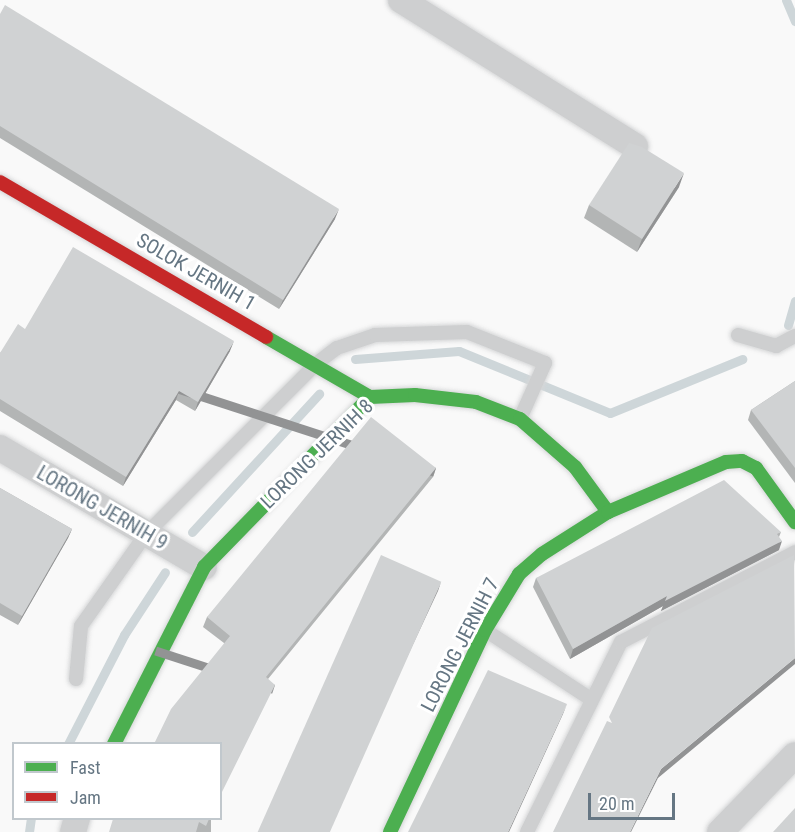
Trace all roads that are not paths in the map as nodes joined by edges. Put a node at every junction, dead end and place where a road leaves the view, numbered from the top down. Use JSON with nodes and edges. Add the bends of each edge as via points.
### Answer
{"nodes":[{"id":1,"x":401,"y":0,"type":"edge"},
{"id":2,"x":635,"y":146,"type":"edge"},
{"id":3,"x":0,"y":182,"type":"edge"},
{"id":4,"x":738,"y":335,"type":"dead end"},
{"id":5,"x":795,"y":336,"type":"edge"},
{"id":6,"x":317,"y":363,"type":"junction"},
{"id":7,"x":370,"y":398,"type":"junction"},
{"id":8,"x":522,"y":417,"type":"junction"},
{"id":9,"x":0,"y":448,"type":"edge"},
{"id":10,"x":608,"y":512,"type":"junction"},
{"id":11,"x":795,"y":522,"type":"edge"},
{"id":12,"x":146,"y":534,"type":"junction"},
{"id":13,"x":795,"y":552,"type":"edge"},
{"id":14,"x":204,"y":567,"type":"junction"},
{"id":15,"x":485,"y":630,"type":"junction"},
{"id":16,"x":76,"y":679,"type":"dead end"},
{"id":17,"x":591,"y":699,"type":"junction"},
{"id":18,"x":115,"y":742,"type":"edge"},
{"id":19,"x":795,"y":755,"type":"edge"},
{"id":20,"x":390,"y":832,"type":"edge"},
{"id":21,"x":527,"y":832,"type":"edge"},
{"id":22,"x":720,"y":832,"type":"edge"}],
"edges":[{"from":1,"to":2,"type":"street"},
{"from":3,"to":6,"type":"street","name":"SOLOK JERNIH 1"},
{"from":4,"to":5,"type":"lane","via":[[776,346]]},
{"from":6,"to":7,"type":"street","name":"SOLOK JERNIH 1"},
{"from":6,"to":8,"type":"lane","via":[[337,348],[375,335],[467,332],[545,363]]},
{"from":6,"to":12,"type":"lane"},
{"from":7,"to":8,"type":"street","name":"LORONG JERNIH 8","via":[[415,394],[476,402]]},
{"from":7,"to":14,"type":"street","name":"LORONG JERNIH 8"},
{"from":8,"to":10,"type":"street","name":"LORONG JERNIH 8","via":[[575,467]]},
{"from":9,"to":12,"type":"street","name":"LORONG JERNIH 9"},
{"from":10,"to":11,"type":"street","name":"LORONG JERNIH 7","via":[[726,462],[742,460],[756,468]]},
{"from":10,"to":15,"type":"street","name":"LORONG JERNIH 7","via":[[542,554],[519,574]]},
{"from":12,"to":14,"type":"street","name":"LORONG JERNIH 9"},
{"from":12,"to":16,"type":"lane","via":[[81,626]]},
{"from":13,"to":17,"type":"lane","via":[[621,642]]},
{"from":14,"to":18,"type":"street","name":"LORONG JERNIH 8"},
{"from":15,"to":17,"type":"lane"},
{"from":15,"to":20,"type":"street","name":"LORONG JERNIH 7"},
{"from":17,"to":21,"type":"lane"},
{"from":19,"to":22,"type":"street"}]}
